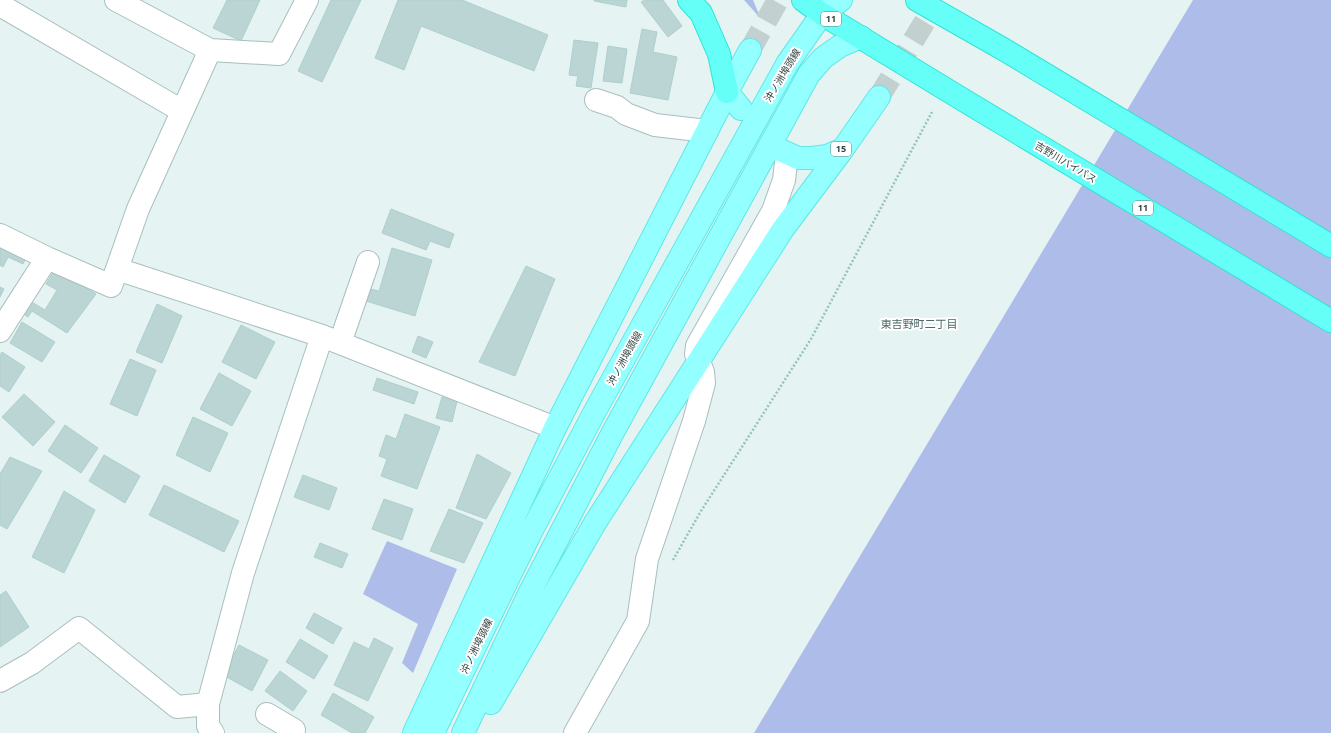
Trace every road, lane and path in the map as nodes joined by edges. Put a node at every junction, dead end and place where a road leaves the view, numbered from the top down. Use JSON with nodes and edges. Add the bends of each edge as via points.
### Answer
{"nodes":[{"id":1,"x":116,"y":0,"type":"edge"},
{"id":2,"x":307,"y":0,"type":"edge"},
{"id":3,"x":689,"y":0,"type":"edge"},
{"id":4,"x":803,"y":0,"type":"edge"},
{"id":5,"x":841,"y":0,"type":"edge"},
{"id":6,"x":917,"y":0,"type":"edge"},
{"id":7,"x":0,"y":4,"type":"edge"},
{"id":8,"x":822,"y":14,"type":"junction"},
{"id":9,"x":861,"y":37,"type":"junction"},
{"id":10,"x":210,"y":50,"type":"junction"},
{"id":11,"x":750,"y":50,"type":"tunnel mouth"},
{"id":12,"x":727,"y":92,"type":"junction"},
{"id":13,"x":879,"y":97,"type":"tunnel mouth"},
{"id":14,"x":596,"y":100,"type":"dead end"},
{"id":15,"x":741,"y":109,"type":"dead end"},
{"id":16,"x":182,"y":111,"type":"junction"},
{"id":17,"x":932,"y":112,"type":"dead end"},
{"id":18,"x":707,"y":131,"type":"junction"},
{"id":19,"x":843,"y":149,"type":"junction"},
{"id":20,"x":784,"y":152,"type":"joint"},
{"id":21,"x":0,"y":235,"type":"edge"},
{"id":22,"x":1331,"y":246,"type":"edge"},
{"id":23,"x":47,"y":258,"type":"junction"},
{"id":24,"x":368,"y":262,"type":"dead end"},
{"id":25,"x":117,"y":269,"type":"junction"},
{"id":26,"x":1331,"y":321,"type":"edge"},
{"id":27,"x":0,"y":331,"type":"edge"},
{"id":28,"x":331,"y":340,"type":"junction"},
{"id":29,"x":699,"y":361,"type":"junction"},
{"id":30,"x":555,"y":428,"type":"junction"},
{"id":31,"x":669,"y":566,"type":"dead end"},
{"id":32,"x":0,"y":681,"type":"edge"},
{"id":33,"x":208,"y":704,"type":"junction"},
{"id":34,"x":267,"y":714,"type":"dead end"},
{"id":35,"x":213,"y":733,"type":"edge"},
{"id":36,"x":292,"y":733,"type":"edge"},
{"id":37,"x":414,"y":733,"type":"edge"},
{"id":38,"x":433,"y":733,"type":"edge"},
{"id":39,"x":463,"y":733,"type":"edge"},
{"id":40,"x":474,"y":733,"type":"edge"},
{"id":41,"x":574,"y":733,"type":"edge"}],
"edges":[{"from":1,"to":10,"type":"street"},
{"from":2,"to":10,"type":"street","via":[[279,54]]},
{"from":3,"to":12,"type":"highway","via":[[701,14],[719,54]]},
{"from":4,"to":8,"type":"highway","name":"吉野川バイパス","number":"11"},
{"from":5,"to":8,"type":"main road","name":"沖ノ洲埠頭線"},
{"from":6,"to":22,"type":"highway"},
{"from":7,"to":16,"type":"street"},
{"from":8,"to":9,"type":"highway","name":"吉野川バイパス","number":"11"},
{"from":8,"to":38,"type":"main road","name":"沖ノ洲埠頭線","via":[[787,64],[594,413],[532,530]]},
{"from":9,"to":26,"type":"highway","name":"吉野川バイパス","number":"11"},
{"from":9,"to":39,"type":"main road","via":[[840,46],[823,58],[809,74],[612,434],[529,594]]},
{"from":10,"to":16,"type":"street"},
{"from":11,"to":12,"type":"main road"},
{"from":12,"to":15,"type":"main road"},
{"from":12,"to":18,"type":"main road"},
{"from":13,"to":19,"type":"main road","number":"15"},
{"from":14,"to":18,"type":"street","via":[[655,125]]},
{"from":16,"to":25,"type":"street","via":[[138,209]]},
{"from":17,"to":31,"type":"path","via":[[811,339],[701,511]]},
{"from":18,"to":30,"type":"main road"},
{"from":19,"to":20,"type":"main road","number":"15","via":[[827,156],[812,158],[798,158]]},
{"from":19,"to":29,"type":"main road","via":[[783,229]]},
{"from":20,"to":29,"type":"street","via":[[784,180],[773,211],[697,346],[696,354]]},
{"from":21,"to":23,"type":"street"},
{"from":23,"to":25,"type":"street","via":[[111,286]]},
{"from":23,"to":27,"type":"street"},
{"from":24,"to":28,"type":"street"},
{"from":25,"to":28,"type":"street"},
{"from":28,"to":30,"type":"street"},
{"from":28,"to":33,"type":"street","via":[[243,573]]},
{"from":29,"to":40,"type":"main road","via":[[595,523]]},
{"from":29,"to":41,"type":"street","via":[[704,383],[694,421],[647,559],[638,622]]},
{"from":30,"to":37,"type":"main road"},
{"from":32,"to":33,"type":"street","via":[[32,663],[79,628],[177,707]]},
{"from":33,"to":35,"type":"street","via":[[208,726]]},
{"from":34,"to":36,"type":"street","via":[[294,730]]}]}
